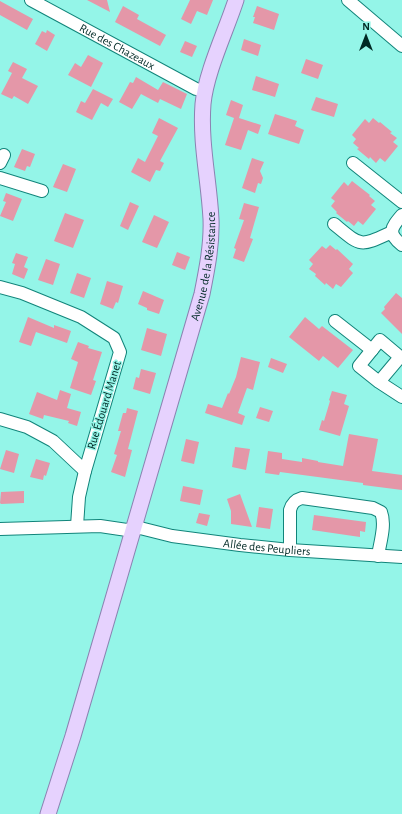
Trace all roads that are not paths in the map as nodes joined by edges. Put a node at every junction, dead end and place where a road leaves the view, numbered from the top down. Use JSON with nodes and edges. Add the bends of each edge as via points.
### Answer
{"nodes":[{"id":1,"x":30,"y":0,"type":"edge"},
{"id":2,"x":236,"y":0,"type":"edge"},
{"id":3,"x":348,"y":0,"type":"edge"},
{"id":4,"x":402,"y":46,"type":"edge"},
{"id":5,"x":205,"y":91,"type":"junction"},
{"id":6,"x":353,"y":163,"type":"dead end"},
{"id":7,"x":0,"y":178,"type":"edge"},
{"id":8,"x":42,"y":191,"type":"dead end"},
{"id":9,"x":402,"y":202,"type":"edge"},
{"id":10,"x":402,"y":215,"type":"edge"},
{"id":11,"x":334,"y":224,"type":"dead end"},
{"id":12,"x":392,"y":232,"type":"junction"},
{"id":13,"x":402,"y":245,"type":"edge"},
{"id":14,"x":0,"y":287,"type":"edge"},
{"id":15,"x":335,"y":321,"type":"dead end"},
{"id":16,"x":372,"y":350,"type":"junction"},
{"id":17,"x":379,"y":382,"type":"junction"},
{"id":18,"x":402,"y":397,"type":"edge"},
{"id":19,"x":0,"y":419,"type":"edge"},
{"id":20,"x":85,"y":471,"type":"junction"},
{"id":21,"x":77,"y":526,"type":"junction"},
{"id":22,"x":0,"y":529,"type":"edge"},
{"id":23,"x":133,"y":529,"type":"junction"},
{"id":24,"x":290,"y":550,"type":"junction"},
{"id":25,"x":378,"y":556,"type":"junction"},
{"id":26,"x":402,"y":557,"type":"edge"},
{"id":27,"x":48,"y":814,"type":"edge"}],
"edges":[{"from":1,"to":5,"type":"street","name":"Rue des Chazeaux","via":[[196,89]]},
{"from":2,"to":5,"type":"main road","name":"Avenue de la Résistance"},
{"from":3,"to":4,"type":"street"},
{"from":5,"to":23,"type":"main road","name":"Avenue de la Résistance","via":[[202,126],[211,219],[207,268],[195,319]]},
{"from":6,"to":9,"type":"street"},
{"from":7,"to":8,"type":"street"},
{"from":10,"to":12,"type":"street"},
{"from":11,"to":12,"type":"street","via":[[360,243]]},
{"from":12,"to":13,"type":"street","via":[[394,239]]},
{"from":14,"to":20,"type":"street","name":"Rue Édouard Manet","via":[[22,293],[80,317],[114,338],[120,352]]},
{"from":15,"to":16,"type":"street"},
{"from":16,"to":17,"type":"street","via":[[359,366]]},
{"from":16,"to":17,"type":"street","via":[[380,340],[400,357]]},
{"from":17,"to":18,"type":"street"},
{"from":19,"to":20,"type":"street","via":[[27,427],[53,441]]},
{"from":20,"to":21,"type":"street","name":"Rue Édouard Manet","via":[[78,497]]},
{"from":21,"to":22,"type":"street","name":"Allée des Peupliers"},
{"from":21,"to":23,"type":"street","name":"Allée des Peupliers"},
{"from":23,"to":24,"type":"street","name":"Allée des Peupliers"},
{"from":23,"to":27,"type":"main road","name":"Avenue de la Résistance","via":[[74,736]]},
{"from":24,"to":25,"type":"street","name":"Allée des Peupliers"},
{"from":24,"to":25,"type":"street","via":[[290,510],[296,500],[302,498],[368,507],[381,512],[383,525]]},
{"from":25,"to":26,"type":"street","name":"Allée des Peupliers"}]}
